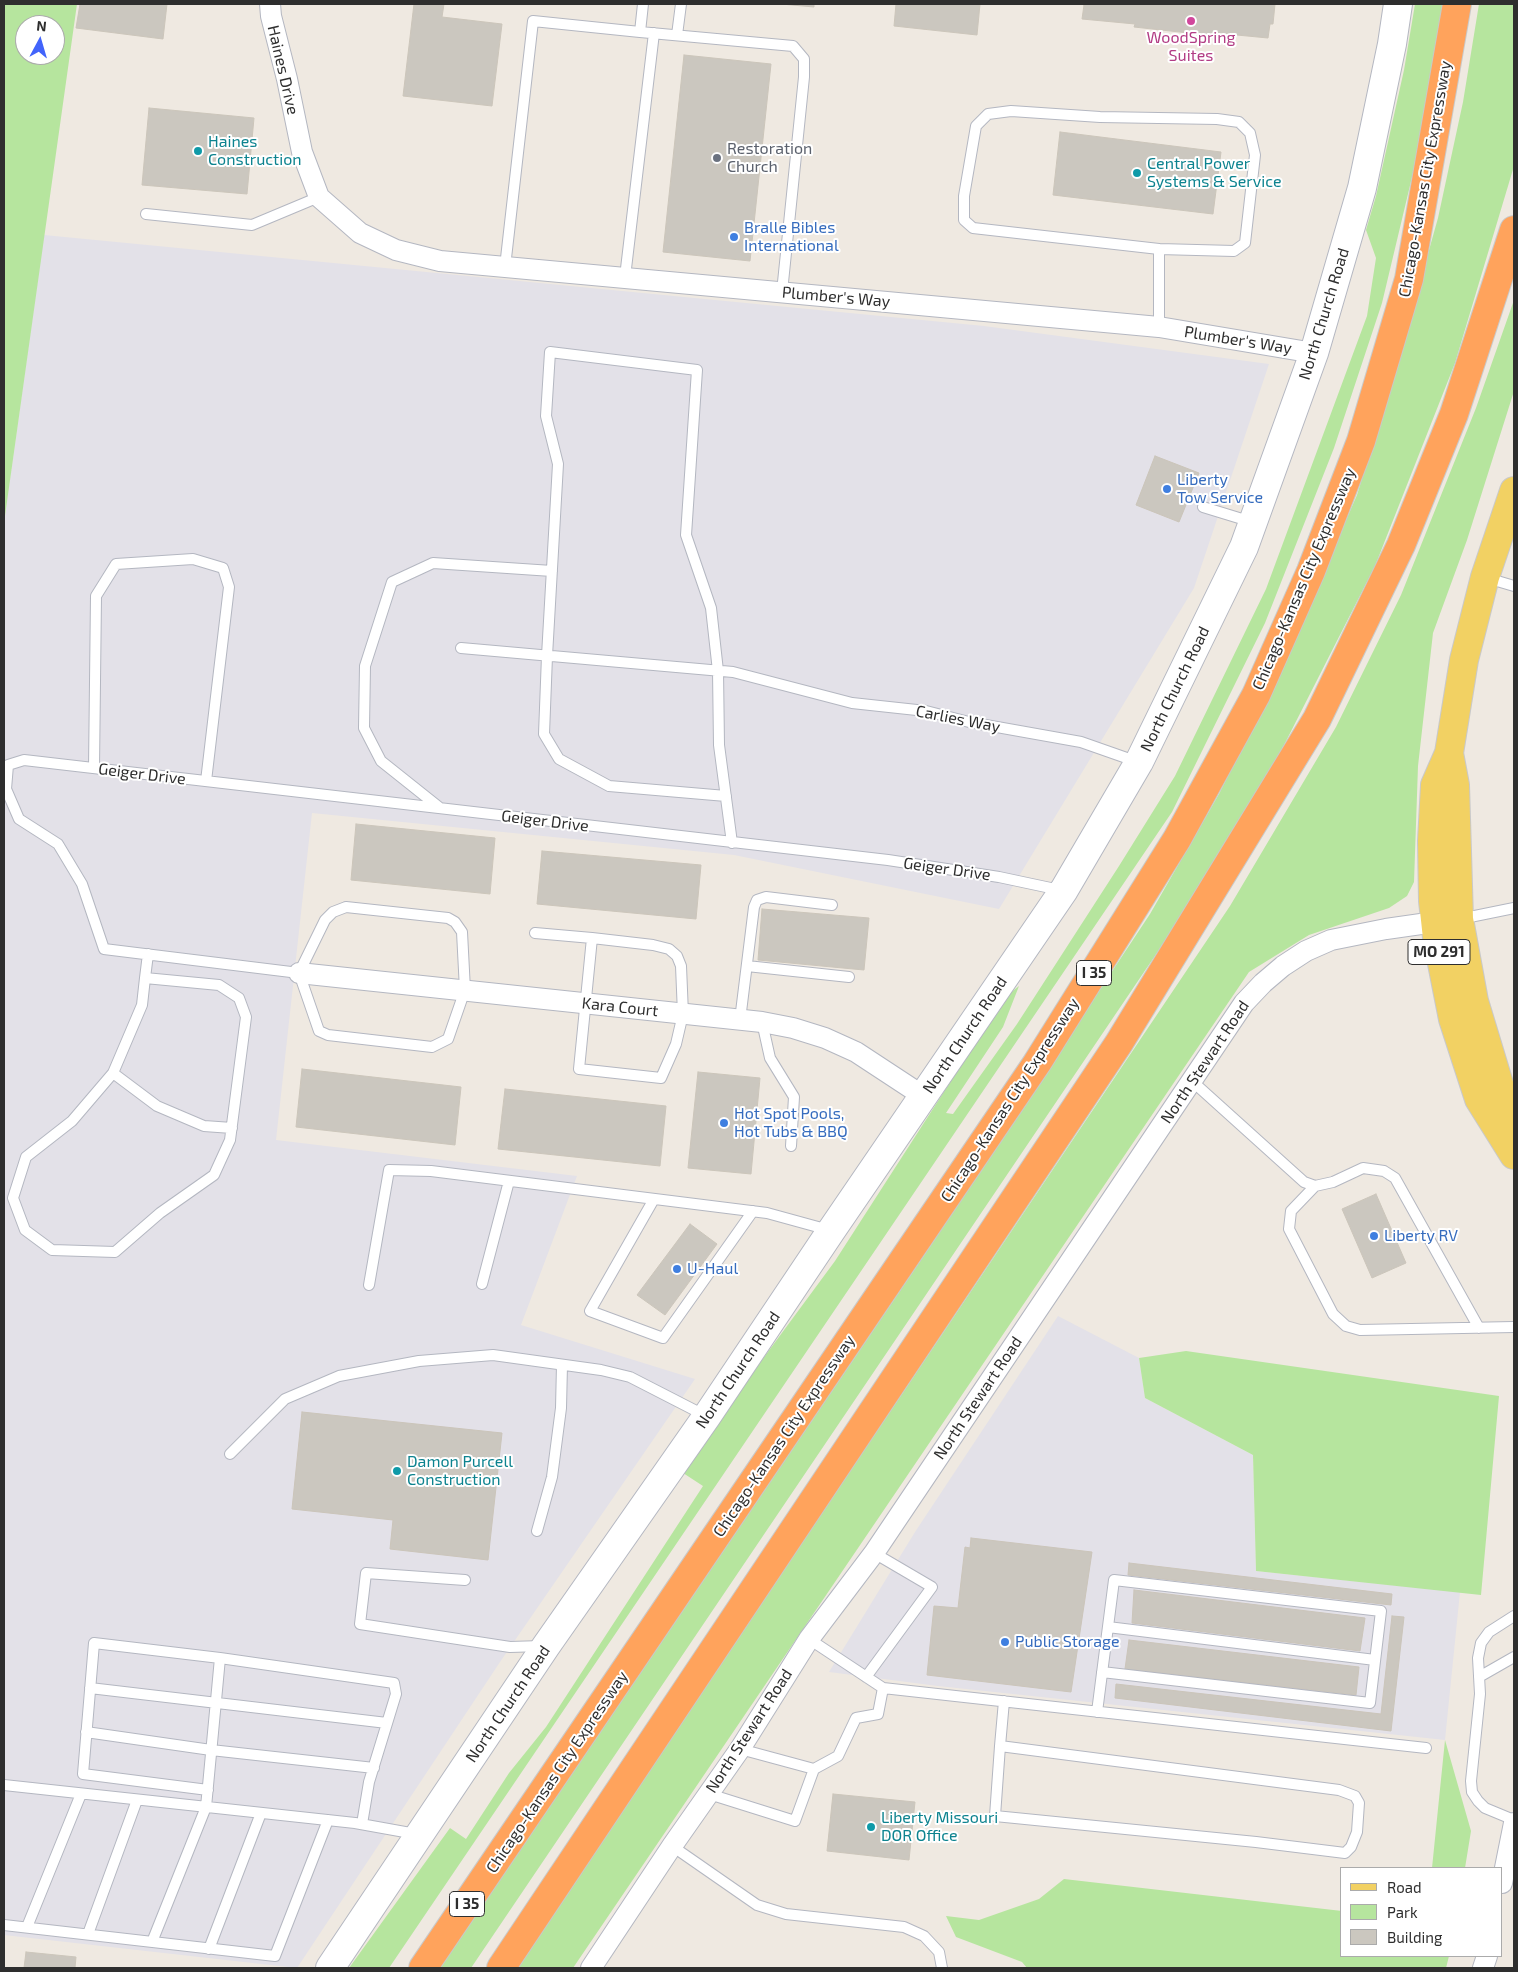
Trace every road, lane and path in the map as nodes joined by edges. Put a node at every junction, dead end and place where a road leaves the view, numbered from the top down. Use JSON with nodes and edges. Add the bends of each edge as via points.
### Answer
{"nodes":[{"id":1,"x":270,"y":4,"type":"edge"},
{"id":2,"x":643,"y":4,"type":"edge"},
{"id":3,"x":682,"y":4,"type":"edge"},
{"id":4,"x":1398,"y":4,"type":"edge"},
{"id":5,"x":1457,"y":4,"type":"edge"},
{"id":6,"x":640,"y":32,"type":"junction"},
{"id":7,"x":654,"y":33,"type":"junction"},
{"id":8,"x":677,"y":35,"type":"junction"},
{"id":9,"x":319,"y":198,"type":"junction"},
{"id":10,"x":146,"y":214,"type":"dead end"},
{"id":11,"x":1514,"y":230,"type":"edge"},
{"id":12,"x":360,"y":233,"type":"joint"},
{"id":13,"x":1159,"y":249,"type":"junction"},
{"id":14,"x":505,"y":267,"type":"junction"},
{"id":15,"x":625,"y":277,"type":"junction"},
{"id":16,"x":782,"y":292,"type":"junction"},
{"id":17,"x":1158,"y":327,"type":"junction"},
{"id":18,"x":1314,"y":352,"type":"junction"},
{"id":19,"x":1514,"y":491,"type":"edge"},
{"id":20,"x":1203,"y":507,"type":"dead end"},
{"id":21,"x":1253,"y":522,"type":"junction"},
{"id":22,"x":552,"y":571,"type":"junction"},
{"id":23,"x":1485,"y":577,"type":"junction"},
{"id":24,"x":1514,"y":586,"type":"edge"},
{"id":25,"x":461,"y":648,"type":"dead end"},
{"id":26,"x":547,"y":656,"type":"junction"},
{"id":27,"x":718,"y":671,"type":"junction"},
{"id":28,"x":1139,"y":762,"type":"junction"},
{"id":29,"x":94,"y":768,"type":"junction"},
{"id":30,"x":206,"y":782,"type":"junction"},
{"id":31,"x":726,"y":796,"type":"junction"},
{"id":32,"x":441,"y":809,"type":"junction"},
{"id":33,"x":732,"y":842,"type":"junction"},
{"id":34,"x":1064,"y":890,"type":"junction"},
{"id":35,"x":832,"y":905,"type":"dead end"},
{"id":36,"x":1514,"y":908,"type":"edge"},
{"id":37,"x":1447,"y":920,"type":"junction"},
{"id":38,"x":535,"y":933,"type":"dead end"},
{"id":39,"x":592,"y":938,"type":"junction"},
{"id":40,"x":148,"y":954,"type":"junction"},
{"id":41,"x":747,"y":966,"type":"junction"},
{"id":42,"x":299,"y":972,"type":"junction"},
{"id":43,"x":849,"y":977,"type":"dead end"},
{"id":44,"x":145,"y":978,"type":"junction"},
{"id":45,"x":465,"y":990,"type":"junction"},
{"id":46,"x":585,"y":1004,"type":"junction"},
{"id":47,"x":683,"y":1014,"type":"junction"},
{"id":48,"x":740,"y":1020,"type":"junction"},
{"id":49,"x":762,"y":1022,"type":"junction"},
{"id":50,"x":113,"y":1073,"type":"junction"},
{"id":51,"x":1192,"y":1081,"type":"junction"},
{"id":52,"x":923,"y":1096,"type":"junction"},
{"id":53,"x":232,"y":1128,"type":"junction"},
{"id":54,"x":1512,"y":1145,"type":"edge"},
{"id":55,"x":791,"y":1146,"type":"dead end"},
{"id":56,"x":509,"y":1181,"type":"junction"},
{"id":57,"x":1315,"y":1186,"type":"junction"},
{"id":58,"x":654,"y":1199,"type":"junction"},
{"id":59,"x":753,"y":1211,"type":"junction"},
{"id":60,"x":831,"y":1231,"type":"junction"},
{"id":61,"x":482,"y":1284,"type":"dead end"},
{"id":62,"x":369,"y":1285,"type":"dead end"},
{"id":63,"x":1514,"y":1327,"type":"edge"},
{"id":64,"x":1479,"y":1328,"type":"junction"},
{"id":65,"x":562,"y":1364,"type":"junction"},
{"id":66,"x":707,"y":1416,"type":"junction"},
{"id":67,"x":230,"y":1454,"type":"dead end"},
{"id":68,"x":537,"y":1531,"type":"dead end"},
{"id":69,"x":874,"y":1553,"type":"junction"},
{"id":70,"x":465,"y":1580,"type":"dead end"},
{"id":71,"x":1514,"y":1616,"type":"edge"},
{"id":72,"x":1108,"y":1627,"type":"junction"},
{"id":73,"x":810,"y":1639,"type":"junction"},
{"id":74,"x":546,"y":1646,"type":"junction"},
{"id":75,"x":1514,"y":1657,"type":"edge"},
{"id":76,"x":220,"y":1658,"type":"junction"},
{"id":77,"x":1375,"y":1660,"type":"junction"},
{"id":78,"x":1102,"y":1672,"type":"junction"},
{"id":79,"x":866,"y":1677,"type":"junction"},
{"id":80,"x":1478,"y":1677,"type":"junction"},
{"id":81,"x":90,"y":1688,"type":"junction"},
{"id":82,"x":883,"y":1688,"type":"junction"},
{"id":83,"x":1004,"y":1702,"type":"junction"},
{"id":84,"x":216,"y":1703,"type":"junction"},
{"id":85,"x":1097,"y":1712,"type":"junction"},
{"id":86,"x":388,"y":1723,"type":"junction"},
{"id":87,"x":86,"y":1732,"type":"junction"},
{"id":88,"x":1000,"y":1746,"type":"junction"},
{"id":89,"x":1426,"y":1748,"type":"dead end"},
{"id":90,"x":740,"y":1749,"type":"junction"},
{"id":91,"x":211,"y":1750,"type":"junction"},
{"id":92,"x":374,"y":1768,"type":"junction"},
{"id":93,"x":814,"y":1769,"type":"junction"},
{"id":94,"x":4,"y":1785,"type":"edge"},
{"id":95,"x":208,"y":1790,"type":"junction"},
{"id":96,"x":81,"y":1794,"type":"junction"},
{"id":97,"x":708,"y":1794,"type":"junction"},
{"id":98,"x":137,"y":1800,"type":"junction"},
{"id":99,"x":206,"y":1807,"type":"junction"},
{"id":100,"x":261,"y":1813,"type":"junction"},
{"id":101,"x":328,"y":1820,"type":"junction"},
{"id":102,"x":1514,"y":1821,"type":"edge"},
{"id":103,"x":362,"y":1824,"type":"junction"},
{"id":104,"x":420,"y":1835,"type":"junction"},
{"id":105,"x":672,"y":1846,"type":"junction"},
{"id":106,"x":1503,"y":1878,"type":"edge"},
{"id":107,"x":4,"y":1925,"type":"edge"},
{"id":108,"x":27,"y":1927,"type":"junction"},
{"id":109,"x":88,"y":1934,"type":"junction"},
{"id":110,"x":152,"y":1942,"type":"junction"},
{"id":111,"x":209,"y":1949,"type":"junction"},
{"id":112,"x":330,"y":1968,"type":"edge"},
{"id":113,"x":423,"y":1968,"type":"edge"},
{"id":114,"x":502,"y":1968,"type":"edge"},
{"id":115,"x":591,"y":1968,"type":"edge"},
{"id":116,"x":942,"y":1968,"type":"edge"}],
"edges":[{"from":1,"to":9,"type":"street","name":"Haines Drive","via":[[302,152]]},
{"from":2,"to":6,"type":"lane"},
{"from":3,"to":8,"type":"lane"},
{"from":4,"to":18,"type":"main road","name":"North Church Road","via":[[1362,188]]},
{"from":5,"to":113,"type":"highway","name":"Chicago-Kansas City Expressway","number":"I 35","via":[[1406,289],[1361,442],[1311,571],[1256,695],[1177,839],[1037,1064]]},
{"from":6,"to":7,"type":"lane"},
{"from":6,"to":14,"type":"lane","via":[[533,21]]},
{"from":7,"to":8,"type":"lane"},
{"from":7,"to":15,"type":"lane"},
{"from":8,"to":16,"type":"lane","via":[[793,46],[804,59]]},
{"from":9,"to":10,"type":"lane","via":[[252,225]]},
{"from":9,"to":12,"type":"street","name":"Haines Drive"},
{"from":11,"to":114,"type":"highway","via":[[1450,423],[1401,545],[1317,719],[1119,1043]]},
{"from":12,"to":14,"type":"street","name":"Plumber's Way","via":[[396,250],[440,261]]},
{"from":13,"to":13,"type":"lane","via":[[973,228],[964,220],[964,196],[976,126],[988,114],[1011,111],[1239,122],[1250,133],[1255,155],[1245,243],[1234,251]]},
{"from":13,"to":17,"type":"lane"},
{"from":14,"to":15,"type":"street","name":"Plumber's Way"},
{"from":15,"to":16,"type":"street","name":"Plumber's Way"},
{"from":16,"to":17,"type":"street","name":"Plumber's Way"},
{"from":17,"to":18,"type":"street","name":"Plumber's Way"},
{"from":18,"to":21,"type":"main road","name":"North Church Road"},
{"from":19,"to":23,"type":"main road","number":"MO 291"},
{"from":20,"to":21,"type":"lane"},
{"from":21,"to":28,"type":"main road","name":"North Church Road","via":[[1244,548]]},
{"from":22,"to":26,"type":"lane"},
{"from":22,"to":27,"type":"lane","via":[[558,464],[546,416],[550,352],[697,370],[686,535],[711,608]]},
{"from":22,"to":32,"type":"lane","via":[[432,563],[392,582],[365,666],[364,728],[382,761]]},
{"from":23,"to":24,"type":"lane"},
{"from":23,"to":37,"type":"main road","number":"MO 291","via":[[1464,660],[1449,753],[1455,785]]},
{"from":25,"to":26,"type":"lane","name":"Carlies Way"},
{"from":26,"to":27,"type":"lane","name":"Carlies Way"},
{"from":26,"to":31,"type":"lane","via":[[544,734],[559,759],[609,786]]},
{"from":27,"to":28,"type":"lane","name":"Carlies Way","via":[[775,682],[852,703],[926,711],[1081,742]]},
{"from":27,"to":31,"type":"lane","via":[[719,745]]},
{"from":28,"to":34,"type":"main road","name":"North Church Road"},
{"from":29,"to":30,"type":"lane","name":"Geiger Drive"},
{"from":29,"to":30,"type":"lane","via":[[96,596],[116,564],[193,559],[223,568],[229,587]]},
{"from":29,"to":40,"type":"lane","name":"Geiger Drive","via":[[24,760],[8,765],[6,789],[19,819],[58,844],[82,884],[104,949]]},
{"from":30,"to":32,"type":"lane","name":"Geiger Drive"},
{"from":31,"to":33,"type":"lane"},
{"from":32,"to":33,"type":"lane","name":"Geiger Drive"},
{"from":33,"to":34,"type":"lane","name":"Geiger Drive","via":[[925,866]]},
{"from":34,"to":52,"type":"main road","name":"North Church Road"},
{"from":35,"to":41,"type":"lane","via":[[766,897],[757,900]]},
{"from":36,"to":37,"type":"lane"},
{"from":37,"to":51,"type":"street","name":"North Stewart Road","via":[[1331,940],[1306,951],[1262,982],[1244,1002]]},
{"from":37,"to":54,"type":"main road","number":"MO 291","via":[[1503,1097]]},
{"from":38,"to":39,"type":"lane"},
{"from":39,"to":46,"type":"lane"},
{"from":39,"to":47,"type":"lane","via":[[669,949],[681,966]]},
{"from":40,"to":42,"type":"lane"},
{"from":40,"to":44,"type":"lane"},
{"from":41,"to":43,"type":"lane"},
{"from":41,"to":48,"type":"lane"},
{"from":42,"to":45,"type":"street","name":"Kara Court"},
{"from":42,"to":45,"type":"lane","via":[[319,1030],[328,1035],[432,1047],[448,1039]]},
{"from":42,"to":45,"type":"lane","via":[[325,920],[333,912],[346,907],[448,918],[462,932]]},
{"from":44,"to":50,"type":"lane","via":[[142,1005]]},
{"from":44,"to":53,"type":"lane","via":[[219,985],[239,998],[246,1016]]},
{"from":45,"to":46,"type":"street","name":"Kara Court"},
{"from":46,"to":47,"type":"street","name":"Kara Court"},
{"from":46,"to":47,"type":"lane","via":[[578,1069],[660,1078],[676,1044]]},
{"from":47,"to":48,"type":"street","name":"Kara Court"},
{"from":48,"to":49,"type":"street","name":"Kara Court"},
{"from":49,"to":52,"type":"street","name":"Kara Court","via":[[825,1038],[856,1052]]},
{"from":49,"to":55,"type":"lane","via":[[770,1058],[794,1097]]},
{"from":50,"to":53,"type":"lane","via":[[158,1106],[204,1126]]},
{"from":50,"to":53,"type":"lane","via":[[72,1120],[26,1157],[13,1198],[25,1230],[52,1250],[115,1252],[160,1213],[214,1175]]},
{"from":51,"to":57,"type":"lane","via":[[1304,1182]]},
{"from":51,"to":69,"type":"street","name":"North Stewart Road"},
{"from":52,"to":60,"type":"main road","name":"North Church Road"},
{"from":56,"to":58,"type":"lane"},
{"from":56,"to":61,"type":"lane"},
{"from":56,"to":62,"type":"lane","via":[[431,1171],[389,1170]]},
{"from":57,"to":64,"type":"lane","via":[[1333,1182],[1363,1168],[1384,1171],[1395,1178]]},
{"from":57,"to":64,"type":"lane","via":[[1291,1212],[1289,1229],[1333,1314],[1346,1326],[1360,1330]]},
{"from":58,"to":59,"type":"lane"},
{"from":58,"to":59,"type":"lane","via":[[590,1311],[663,1338]]},
{"from":59,"to":60,"type":"lane"},
{"from":60,"to":66,"type":"main road","name":"North Church Road"},
{"from":63,"to":64,"type":"lane"},
{"from":65,"to":66,"type":"lane","via":[[630,1376]]},
{"from":65,"to":67,"type":"lane","via":[[493,1355],[419,1361],[339,1376],[285,1399]]},
{"from":65,"to":68,"type":"lane","via":[[561,1408],[552,1477]]},
{"from":66,"to":74,"type":"main road","name":"North Church Road"},
{"from":69,"to":73,"type":"street","name":"North Stewart Road"},
{"from":69,"to":79,"type":"lane","via":[[932,1587]]},
{"from":70,"to":74,"type":"lane","via":[[366,1573],[360,1624],[510,1648]]},
{"from":71,"to":80,"type":"lane","via":[[1489,1632],[1481,1643]]},
{"from":72,"to":77,"type":"lane"},
{"from":72,"to":77,"type":"lane","via":[[1114,1580],[1381,1612]]},
{"from":72,"to":78,"type":"lane"},
{"from":73,"to":79,"type":"lane"},
{"from":73,"to":90,"type":"street","name":"North Stewart Road"},
{"from":74,"to":104,"type":"main road","name":"North Church Road"},
{"from":75,"to":80,"type":"lane"},
{"from":76,"to":81,"type":"lane","via":[[94,1643]]},
{"from":76,"to":84,"type":"lane"},
{"from":76,"to":86,"type":"lane","via":[[394,1683],[396,1694]]},
{"from":77,"to":78,"type":"lane","via":[[1370,1703]]},
{"from":78,"to":85,"type":"lane"},
{"from":79,"to":82,"type":"lane"},
{"from":80,"to":102,"type":"lane","via":[[1480,1694],[1472,1792],[1485,1808]]},
{"from":81,"to":84,"type":"lane"},
{"from":81,"to":87,"type":"lane"},
{"from":82,"to":83,"type":"lane"},
{"from":82,"to":93,"type":"lane","via":[[878,1714],[856,1718],[838,1756]]},
{"from":83,"to":85,"type":"lane"},
{"from":83,"to":88,"type":"lane"},
{"from":84,"to":86,"type":"lane"},
{"from":84,"to":91,"type":"lane"},
{"from":85,"to":89,"type":"lane"},
{"from":86,"to":92,"type":"lane"},
{"from":87,"to":91,"type":"lane"},
{"from":87,"to":95,"type":"lane","via":[[82,1774]]},
{"from":88,"to":88,"type":"lane","via":[[995,1816],[1345,1853],[1351,1847],[1356,1832],[1359,1803],[1355,1796],[1338,1790]]},
{"from":90,"to":93,"type":"lane"},
{"from":90,"to":97,"type":"street","name":"North Stewart Road"},
{"from":91,"to":92,"type":"lane"},
{"from":91,"to":95,"type":"lane"},
{"from":92,"to":103,"type":"lane"},
{"from":93,"to":97,"type":"lane","via":[[795,1821]]},
{"from":94,"to":96,"type":"lane"},
{"from":95,"to":99,"type":"lane"},
{"from":96,"to":98,"type":"lane"},
{"from":96,"to":108,"type":"lane"},
{"from":97,"to":105,"type":"street","name":"North Stewart Road"},
{"from":98,"to":99,"type":"lane"},
{"from":98,"to":109,"type":"lane"},
{"from":99,"to":100,"type":"lane"},
{"from":99,"to":110,"type":"lane"},
{"from":100,"to":101,"type":"lane"},
{"from":100,"to":111,"type":"lane"},
{"from":101,"to":103,"type":"lane"},
{"from":101,"to":111,"type":"lane","via":[[275,1956]]},
{"from":102,"to":106,"type":"street"},
{"from":103,"to":104,"type":"lane"},
{"from":104,"to":112,"type":"main road","name":"North Church Road"},
{"from":105,"to":115,"type":"street","name":"North Stewart Road"},
{"from":105,"to":116,"type":"lane","via":[[757,1906],[786,1914],[904,1927],[924,1936],[939,1952]]},
{"from":107,"to":108,"type":"lane"},
{"from":108,"to":109,"type":"lane"},
{"from":109,"to":110,"type":"lane"},
{"from":110,"to":111,"type":"lane"}]}
